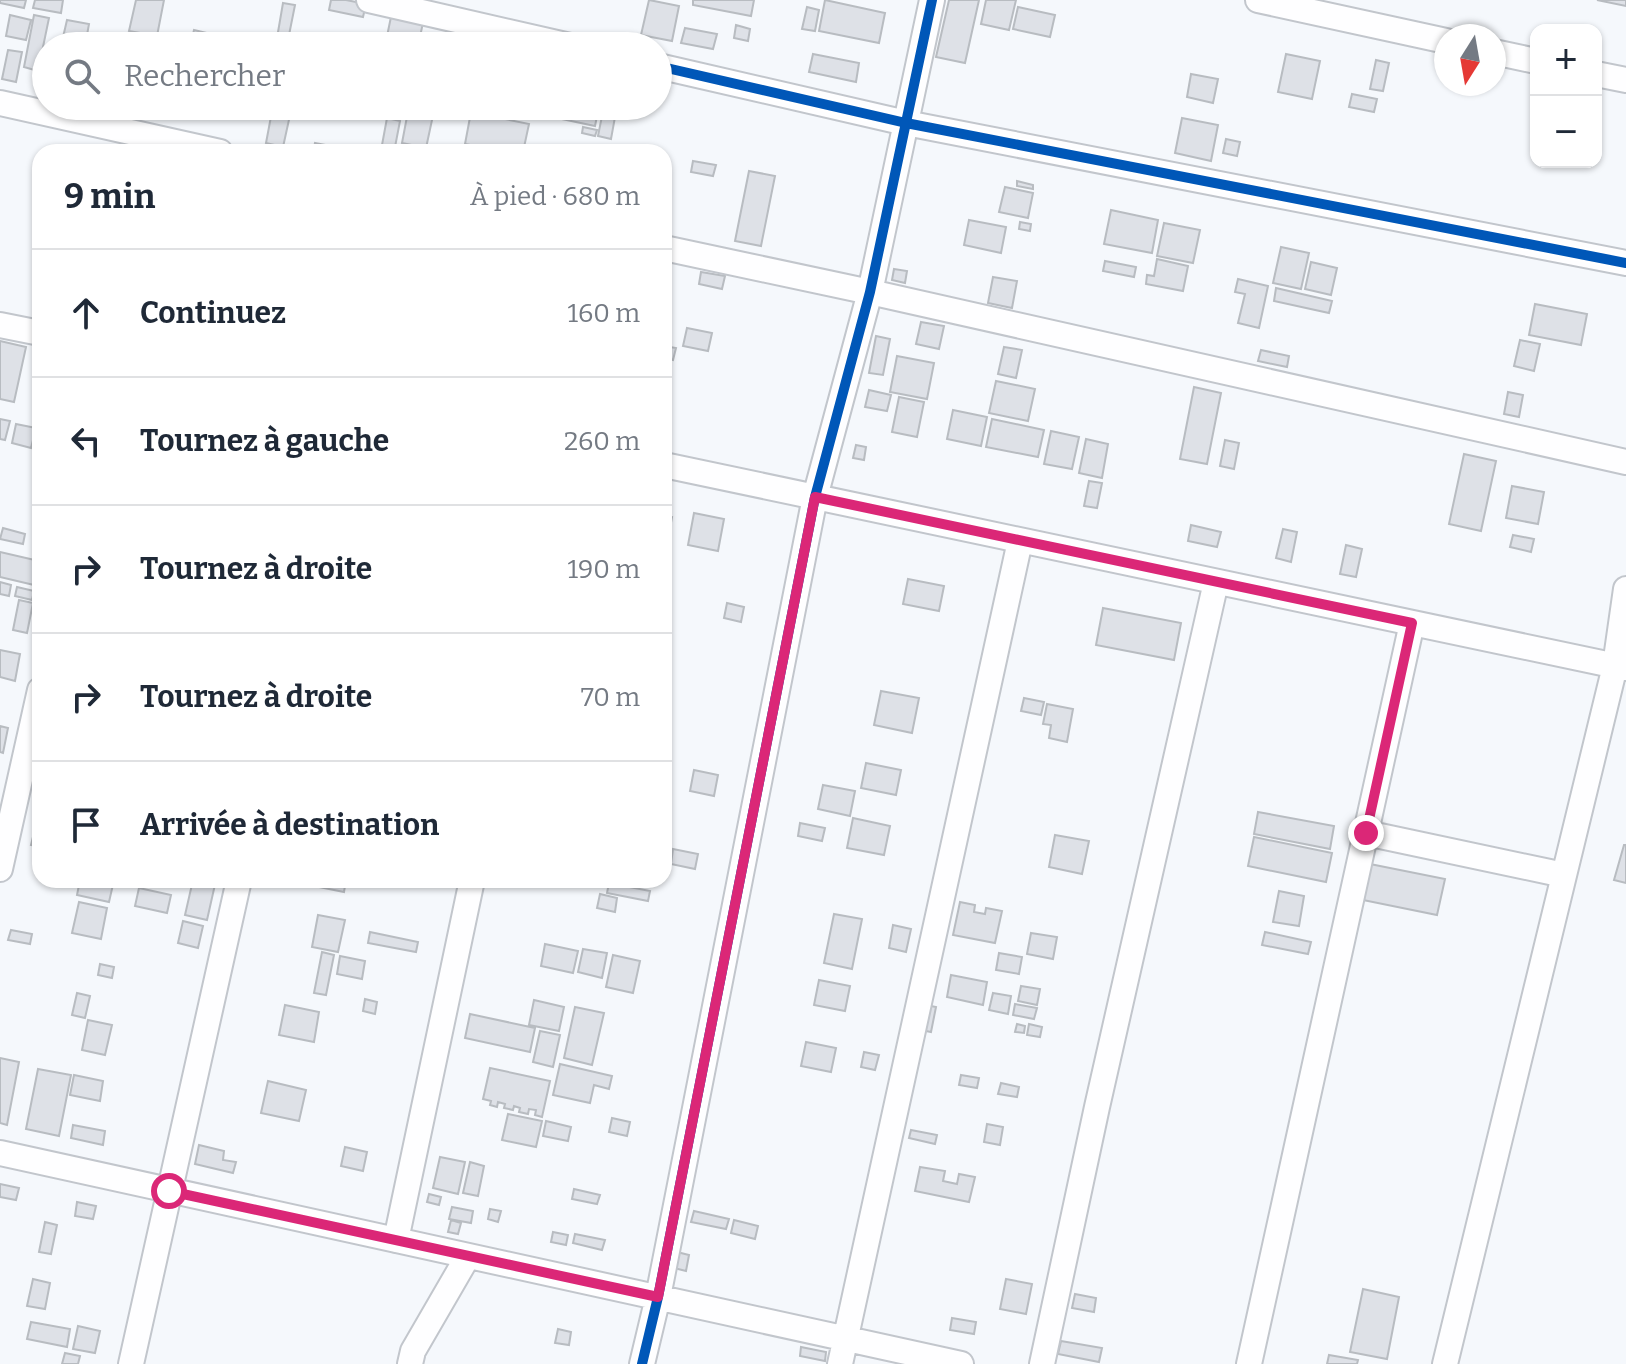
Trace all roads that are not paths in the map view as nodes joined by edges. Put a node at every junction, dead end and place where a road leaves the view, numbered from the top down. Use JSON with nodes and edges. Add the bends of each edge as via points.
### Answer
{"nodes":[{"id":1,"x":369,"y":0,"type":"edge"},
{"id":2,"x":932,"y":0,"type":"edge"},
{"id":3,"x":1258,"y":0,"type":"edge"},
{"id":4,"x":509,"y":32,"type":"edge"},
{"id":5,"x":1434,"y":38,"type":"edge"},
{"id":6,"x":1506,"y":55,"type":"edge"},
{"id":7,"x":1530,"y":60,"type":"edge"},
{"id":8,"x":672,"y":69,"type":"edge"},
{"id":9,"x":1602,"y":75,"type":"edge"},
{"id":10,"x":1626,"y":80,"type":"edge"},
{"id":11,"x":0,"y":103,"type":"edge"},
{"id":12,"x":32,"y":110,"type":"edge"},
{"id":13,"x":76,"y":120,"type":"edge"},
{"id":14,"x":906,"y":123,"type":"junction"},
{"id":15,"x":184,"y":144,"type":"edge"},
{"id":16,"x":672,"y":250,"type":"edge"},
{"id":17,"x":1626,"y":263,"type":"edge"},
{"id":18,"x":870,"y":292,"type":"junction"},
{"id":19,"x":0,"y":325,"type":"edge"},
{"id":20,"x":32,"y":331,"type":"edge"},
{"id":21,"x":1626,"y":462,"type":"edge"},
{"id":22,"x":672,"y":467,"type":"edge"},
{"id":23,"x":815,"y":497,"type":"junction"},
{"id":24,"x":1020,"y":541,"type":"junction"},
{"id":25,"x":1216,"y":582,"type":"junction"},
{"id":26,"x":1626,"y":589,"type":"edge"},
{"id":27,"x":1412,"y":623,"type":"junction"},
{"id":28,"x":1620,"y":667,"type":"edge"},
{"id":29,"x":32,"y":726,"type":"edge"},
{"id":30,"x":1366,"y":833,"type":"junction"},
{"id":31,"x":0,"y":869,"type":"edge"},
{"id":32,"x":1564,"y":875,"type":"junction"},
{"id":33,"x":237,"y":888,"type":"edge"},
{"id":34,"x":470,"y":888,"type":"edge"},
{"id":35,"x":0,"y":1153,"type":"edge"},
{"id":36,"x":169,"y":1191,"type":"junction"},
{"id":37,"x":396,"y":1240,"type":"junction"},
{"id":38,"x":468,"y":1256,"type":"junction"},
{"id":39,"x":658,"y":1297,"type":"junction"},
{"id":40,"x":846,"y":1339,"type":"junction"},
{"id":41,"x":131,"y":1364,"type":"edge"},
{"id":42,"x":410,"y":1364,"type":"edge"},
{"id":43,"x":642,"y":1364,"type":"edge"},
{"id":44,"x":840,"y":1364,"type":"edge"},
{"id":45,"x":961,"y":1364,"type":"edge"},
{"id":46,"x":1042,"y":1364,"type":"edge"},
{"id":47,"x":1249,"y":1364,"type":"edge"},
{"id":48,"x":1445,"y":1364,"type":"edge"}],
"edges":[{"from":1,"to":4,"type":"street"},
{"from":2,"to":14,"type":"street"},
{"from":3,"to":5,"type":"street"},
{"from":6,"to":7,"type":"street"},
{"from":8,"to":14,"type":"street"},
{"from":9,"to":10,"type":"street"},
{"from":11,"to":12,"type":"street"},
{"from":13,"to":15,"type":"street"},
{"from":14,"to":17,"type":"street"},
{"from":14,"to":18,"type":"street"},
{"from":16,"to":18,"type":"street"},
{"from":18,"to":21,"type":"street"},
{"from":18,"to":23,"type":"street"},
{"from":19,"to":20,"type":"street"},
{"from":22,"to":23,"type":"street"},
{"from":23,"to":24,"type":"street"},
{"from":23,"to":39,"type":"street"},
{"from":24,"to":25,"type":"street"},
{"from":24,"to":40,"type":"street"},
{"from":25,"to":27,"type":"street"},
{"from":25,"to":46,"type":"street"},
{"from":26,"to":28,"type":"street"},
{"from":27,"to":28,"type":"street"},
{"from":27,"to":30,"type":"street"},
{"from":28,"to":32,"type":"street"},
{"from":29,"to":31,"type":"street"},
{"from":30,"to":32,"type":"street"},
{"from":30,"to":47,"type":"street"},
{"from":32,"to":48,"type":"street"},
{"from":33,"to":36,"type":"street"},
{"from":34,"to":37,"type":"street"},
{"from":35,"to":36,"type":"street"},
{"from":36,"to":37,"type":"street"},
{"from":36,"to":41,"type":"street"},
{"from":37,"to":38,"type":"street"},
{"from":38,"to":39,"type":"street"},
{"from":38,"to":42,"type":"street"},
{"from":39,"to":40,"type":"street"},
{"from":39,"to":43,"type":"street"},
{"from":40,"to":44,"type":"street"},
{"from":40,"to":45,"type":"street"}]}
